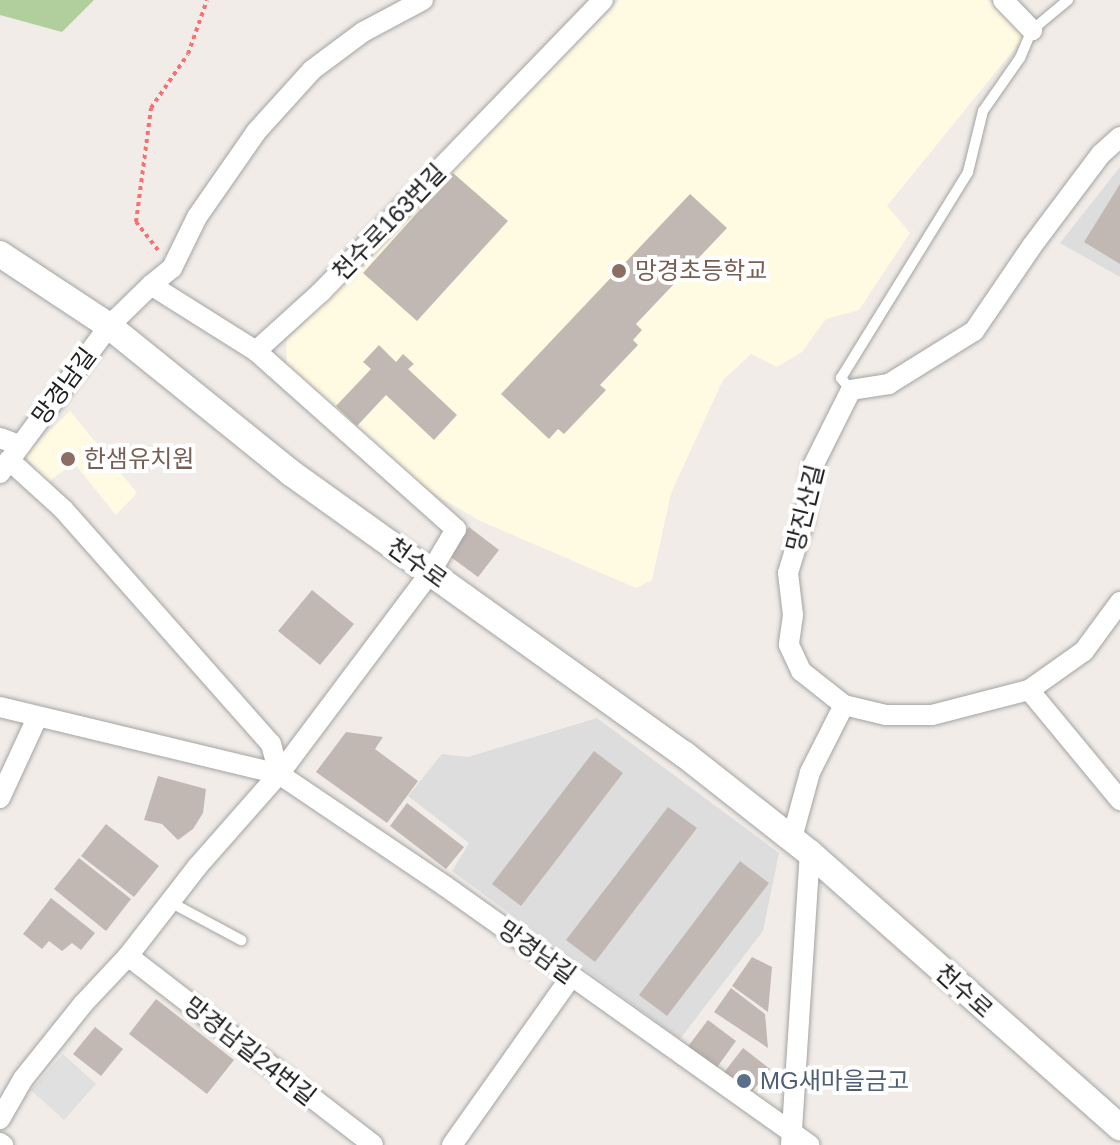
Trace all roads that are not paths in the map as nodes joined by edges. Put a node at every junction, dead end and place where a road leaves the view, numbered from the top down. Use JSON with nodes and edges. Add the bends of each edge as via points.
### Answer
{"nodes":[{"id":1,"x":423,"y":0,"type":"edge"},
{"id":2,"x":603,"y":0,"type":"edge"},
{"id":3,"x":1003,"y":0,"type":"edge"},
{"id":4,"x":1068,"y":0,"type":"edge"},
{"id":5,"x":1032,"y":30,"type":"junction"},
{"id":6,"x":1120,"y":137,"type":"edge"},
{"id":7,"x":0,"y":254,"type":"edge"},
{"id":8,"x":13,"y":273,"type":"edge"},
{"id":9,"x":151,"y":285,"type":"junction"},
{"id":10,"x":109,"y":326,"type":"junction"},
{"id":11,"x":256,"y":351,"type":"junction"},
{"id":12,"x":851,"y":390,"type":"junction"},
{"id":13,"x":5,"y":460,"type":"edge"},
{"id":14,"x":430,"y":573,"type":"junction"},
{"id":15,"x":1120,"y":602,"type":"edge"},
{"id":16,"x":1029,"y":690,"type":"junction"},
{"id":17,"x":844,"y":705,"type":"junction"},
{"id":18,"x":0,"y":707,"type":"edge"},
{"id":19,"x":37,"y":718,"type":"junction"},
{"id":20,"x":279,"y":774,"type":"junction"},
{"id":21,"x":0,"y":798,"type":"edge"},
{"id":22,"x":1120,"y":800,"type":"edge"},
{"id":23,"x":801,"y":846,"type":"junction"},
{"id":24,"x":170,"y":902,"type":"junction"},
{"id":25,"x":241,"y":940,"type":"dead end"},
{"id":26,"x":128,"y":956,"type":"junction"},
{"id":27,"x":571,"y":977,"type":"junction"},
{"id":28,"x":0,"y":1119,"type":"edge"},
{"id":29,"x":1120,"y":1127,"type":"edge"},
{"id":30,"x":798,"y":1142,"type":"edge"},
{"id":31,"x":373,"y":1145,"type":"edge"},
{"id":32,"x":452,"y":1145,"type":"edge"}],
"edges":[{"from":1,"to":9,"type":"street","via":[[363,32],[312,70],[256,132],[197,217],[172,268]]},
{"from":2,"to":11,"type":"street","name":"천수로163번길","via":[[321,292]]},
{"from":3,"to":5,"type":"street"},
{"from":4,"to":5,"type":"lane"},
{"from":5,"to":12,"type":"lane","via":[[1020,58],[983,111],[968,172],[841,378]]},
{"from":6,"to":12,"type":"street","via":[[1101,154],[974,331],[889,384]]},
{"from":7,"to":8,"type":"street","name":"천수로"},
{"from":8,"to":10,"type":"street","name":"천수로"},
{"from":9,"to":10,"type":"street"},
{"from":9,"to":11,"type":"street"},
{"from":10,"to":13,"type":"street","name":"망경남길"},
{"from":10,"to":14,"type":"street","name":"천수로","via":[[291,473]]},
{"from":11,"to":14,"type":"street","via":[[456,529]]},
{"from":12,"to":17,"type":"street","name":"망진산길","via":[[813,466],[788,573],[793,615],[789,645],[801,671]]},
{"from":13,"to":20,"type":"street","name":"망경남길","via":[[63,509],[271,744]]},
{"from":14,"to":20,"type":"street"},
{"from":14,"to":23,"type":"street","name":"천수로","via":[[672,745]]},
{"from":15,"to":16,"type":"street","via":[[1084,651]]},
{"from":16,"to":17,"type":"street","via":[[932,715],[886,715]]},
{"from":16,"to":22,"type":"street"},
{"from":17,"to":23,"type":"street","via":[[810,772]]},
{"from":18,"to":19,"type":"street","name":"망경남길"},
{"from":19,"to":20,"type":"street","name":"망경남길"},
{"from":19,"to":21,"type":"street"},
{"from":20,"to":24,"type":"street"},
{"from":20,"to":27,"type":"street","name":"망경남길"},
{"from":23,"to":29,"type":"street","name":"천수로"},
{"from":23,"to":30,"type":"street","name":"망경남길"},
{"from":24,"to":25,"type":"lane"},
{"from":24,"to":26,"type":"street"},
{"from":26,"to":28,"type":"street","via":[[23,1079]]},
{"from":26,"to":31,"type":"street","name":"망경남길24번길"},
{"from":27,"to":30,"type":"street","name":"망경남길"},
{"from":27,"to":32,"type":"street"}]}
